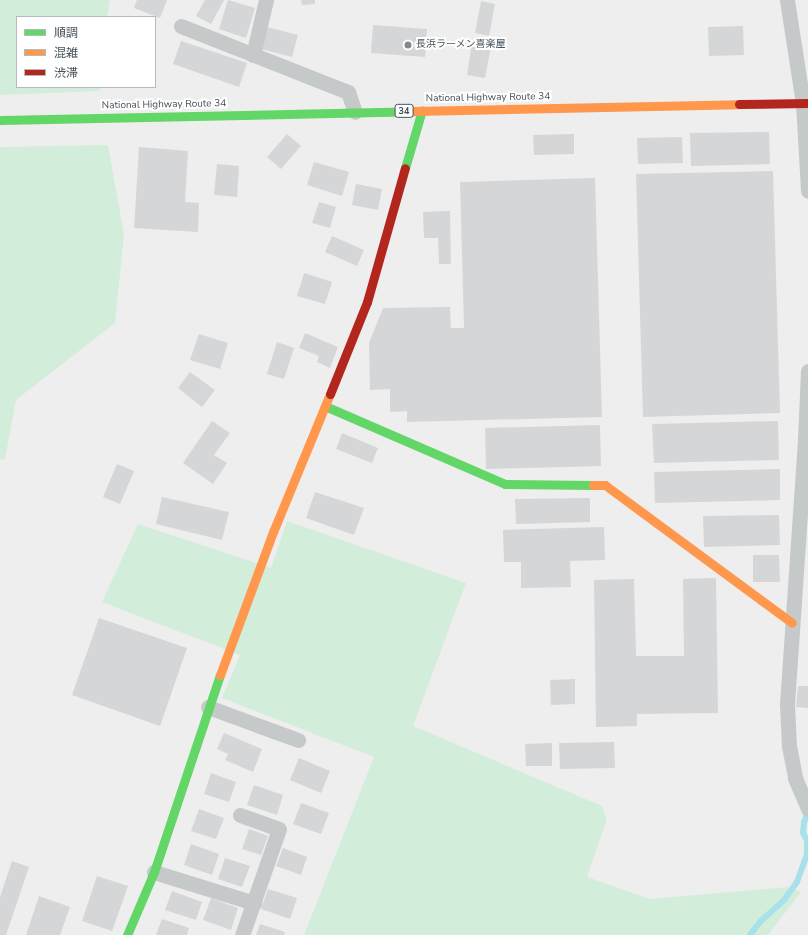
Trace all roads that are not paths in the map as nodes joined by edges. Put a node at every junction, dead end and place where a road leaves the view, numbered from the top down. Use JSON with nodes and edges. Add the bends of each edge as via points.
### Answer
{"nodes":[{"id":1,"x":266,"y":0,"type":"edge"},
{"id":2,"x":787,"y":0,"type":"edge"},
{"id":3,"x":181,"y":26,"type":"dead end"},
{"id":4,"x":253,"y":55,"type":"junction"},
{"id":5,"x":805,"y":103,"type":"edge"},
{"id":6,"x":422,"y":110,"type":"junction"},
{"id":7,"x":355,"y":112,"type":"junction"},
{"id":8,"x":0,"y":120,"type":"edge"},
{"id":9,"x":808,"y":191,"type":"edge"},
{"id":10,"x":808,"y":371,"type":"edge"},
{"id":11,"x":325,"y":406,"type":"junction"},
{"id":12,"x":792,"y":623,"type":"junction"},
{"id":13,"x":208,"y":707,"type":"junction"},
{"id":14,"x":298,"y":740,"type":"dead end"},
{"id":15,"x":807,"y":806,"type":"edge"},
{"id":16,"x":240,"y":814,"type":"dead end"},
{"id":17,"x":154,"y":872,"type":"junction"},
{"id":18,"x":254,"y":903,"type":"junction"},
{"id":19,"x":128,"y":935,"type":"edge"},
{"id":20,"x":242,"y":935,"type":"edge"}],
"edges":[{"from":1,"to":4,"type":"street"},
{"from":2,"to":5,"type":"street"},
{"from":3,"to":4,"type":"street"},
{"from":4,"to":7,"type":"street","via":[[348,92]]},
{"from":5,"to":6,"type":"main road","name":"National Highway Route 34","number":"34"},
{"from":5,"to":9,"type":"street"},
{"from":6,"to":7,"type":"main road","name":"National Highway Route 34","number":"34"},
{"from":6,"to":11,"type":"main road","via":[[368,302]]},
{"from":7,"to":8,"type":"main road","name":"National Highway Route 34","number":"34"},
{"from":10,"to":12,"type":"street"},
{"from":11,"to":12,"type":"main road","via":[[505,484],[605,485]]},
{"from":11,"to":13,"type":"main road","via":[[273,532]]},
{"from":12,"to":15,"type":"street","via":[[787,704],[789,746],[795,778]]},
{"from":13,"to":14,"type":"street"},
{"from":13,"to":17,"type":"main road"},
{"from":16,"to":18,"type":"street","via":[[279,829]]},
{"from":17,"to":18,"type":"street"},
{"from":17,"to":19,"type":"main road"},
{"from":18,"to":20,"type":"street"}]}
